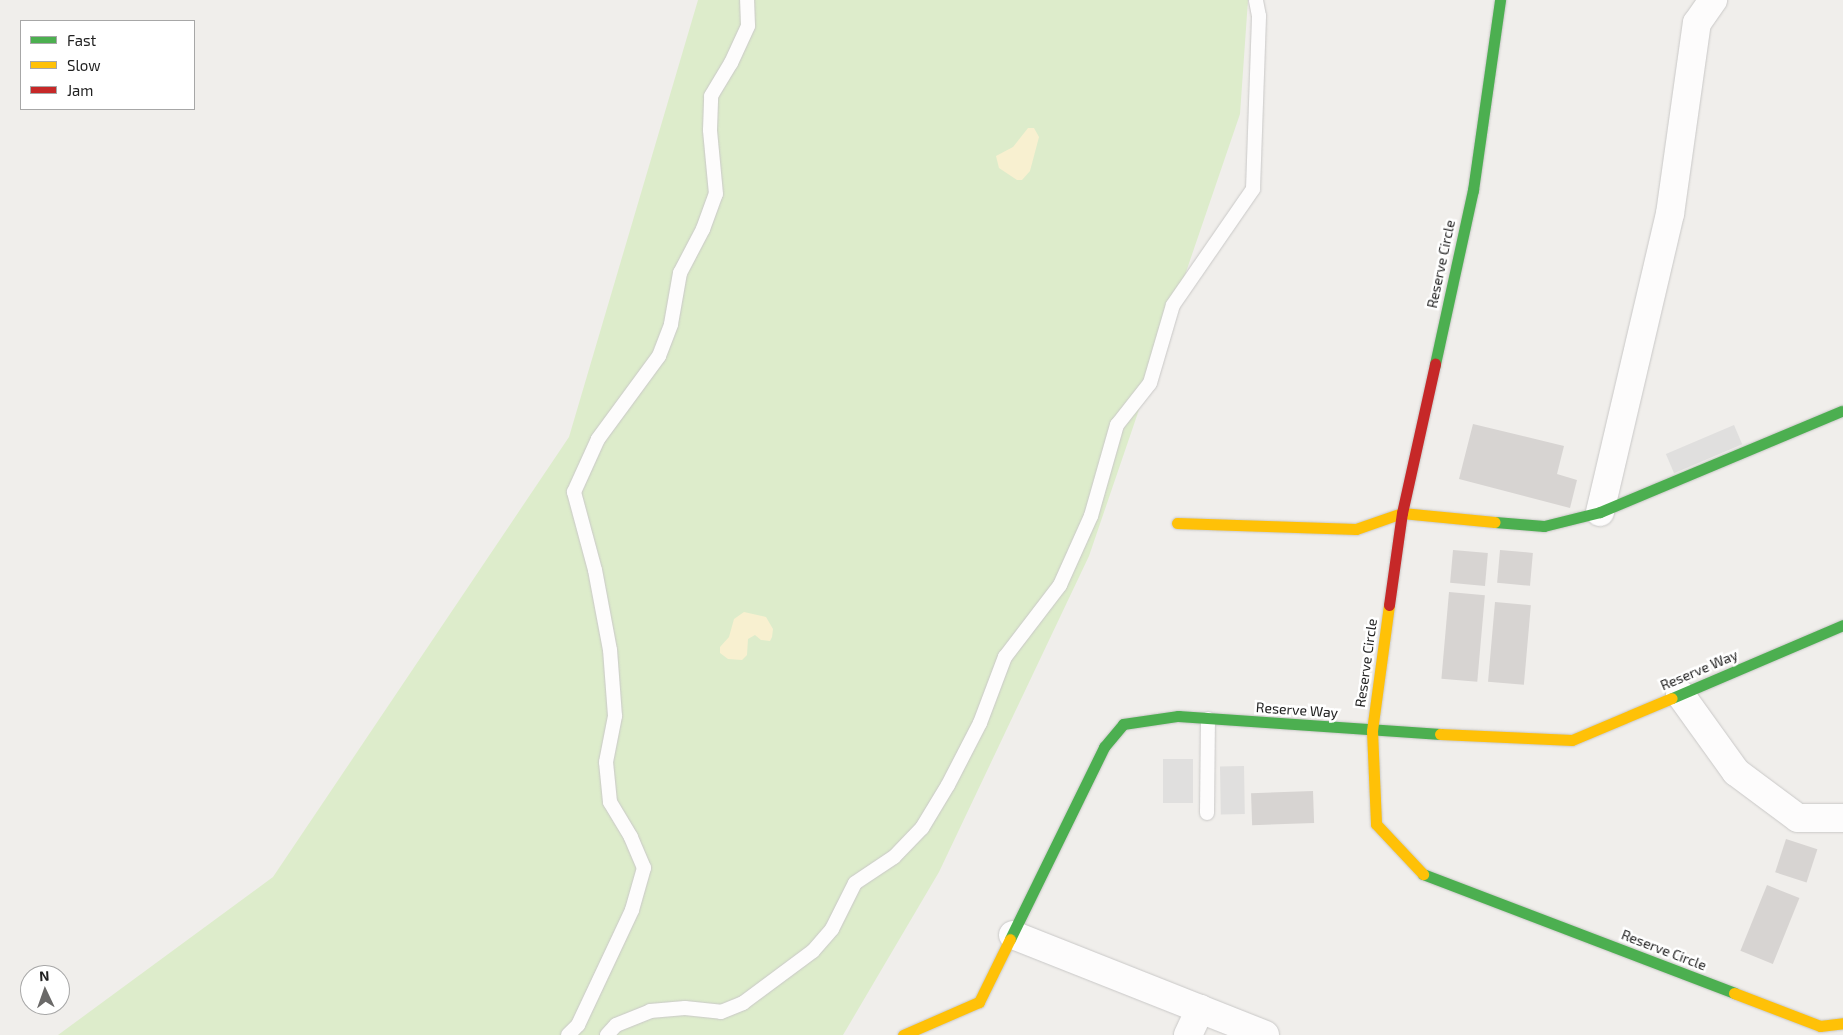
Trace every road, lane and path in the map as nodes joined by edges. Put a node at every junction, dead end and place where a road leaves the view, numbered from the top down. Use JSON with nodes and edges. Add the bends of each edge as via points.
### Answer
{"nodes":[{"id":1,"x":747,"y":0,"type":"edge"},
{"id":2,"x":1256,"y":0,"type":"edge"},
{"id":3,"x":1500,"y":0,"type":"edge"},
{"id":4,"x":1713,"y":0,"type":"edge"},
{"id":5,"x":1843,"y":409,"type":"edge"},
{"id":6,"x":1600,"y":512,"type":"junction"},
{"id":7,"x":1402,"y":513,"type":"junction"},
{"id":8,"x":1177,"y":523,"type":"dead end"},
{"id":9,"x":1843,"y":625,"type":"edge"},
{"id":10,"x":1680,"y":694,"type":"junction"},
{"id":11,"x":1208,"y":719,"type":"junction"},
{"id":12,"x":1372,"y":731,"type":"junction"},
{"id":13,"x":1207,"y":813,"type":"dead end"},
{"id":14,"x":1843,"y":818,"type":"edge"},
{"id":15,"x":1013,"y":935,"type":"junction"},
{"id":16,"x":1200,"y":1009,"type":"junction"},
{"id":17,"x":1843,"y":1023,"type":"edge"},
{"id":18,"x":568,"y":1035,"type":"edge"},
{"id":19,"x":607,"y":1035,"type":"edge"},
{"id":20,"x":903,"y":1035,"type":"edge"},
{"id":21,"x":1188,"y":1035,"type":"edge"},
{"id":22,"x":1265,"y":1035,"type":"edge"}],
"edges":[{"from":1,"to":18,"type":"lane","via":[[748,26],[711,96],[710,130],[716,194],[703,229],[680,273],[671,324],[659,356],[598,439],[574,492],[595,570],[610,650],[615,716],[606,762],[610,802],[631,837],[644,868],[632,910],[578,1025]]},
{"from":2,"to":19,"type":"lane","via":[[1259,16],[1253,189],[1173,305],[1150,383],[1117,426],[1091,516],[1060,585],[1004,657],[980,723],[922,828],[894,857],[855,883],[832,929],[813,951],[743,1003],[721,1012],[685,1008],[650,1011],[616,1026]]},
{"from":3,"to":7,"type":"street","name":"Reserve Circle","via":[[1473,190]]},
{"from":4,"to":6,"type":"street","via":[[1697,23],[1670,214]]},
{"from":5,"to":6,"type":"street"},
{"from":6,"to":7,"type":"street","via":[[1544,526]]},
{"from":7,"to":8,"type":"street","via":[[1356,529]]},
{"from":7,"to":12,"type":"street","name":"Reserve Circle"},
{"from":9,"to":10,"type":"street","name":"Reserve Way"},
{"from":10,"to":12,"type":"street","name":"Reserve Way","via":[[1572,740]]},
{"from":10,"to":14,"type":"street","via":[[1736,772],[1798,818]]},
{"from":11,"to":12,"type":"street","name":"Reserve Way"},
{"from":11,"to":13,"type":"lane"},
{"from":11,"to":15,"type":"street","name":"Reserve Way","via":[[1178,716],[1122,724],[1104,747]]},
{"from":12,"to":17,"type":"street","name":"Reserve Circle","via":[[1376,824],[1420,873],[1820,1026]]},
{"from":15,"to":16,"type":"street"},
{"from":15,"to":20,"type":"street","name":"Reserve Way","via":[[979,1002]]},
{"from":16,"to":21,"type":"street"},
{"from":16,"to":22,"type":"street"}]}
